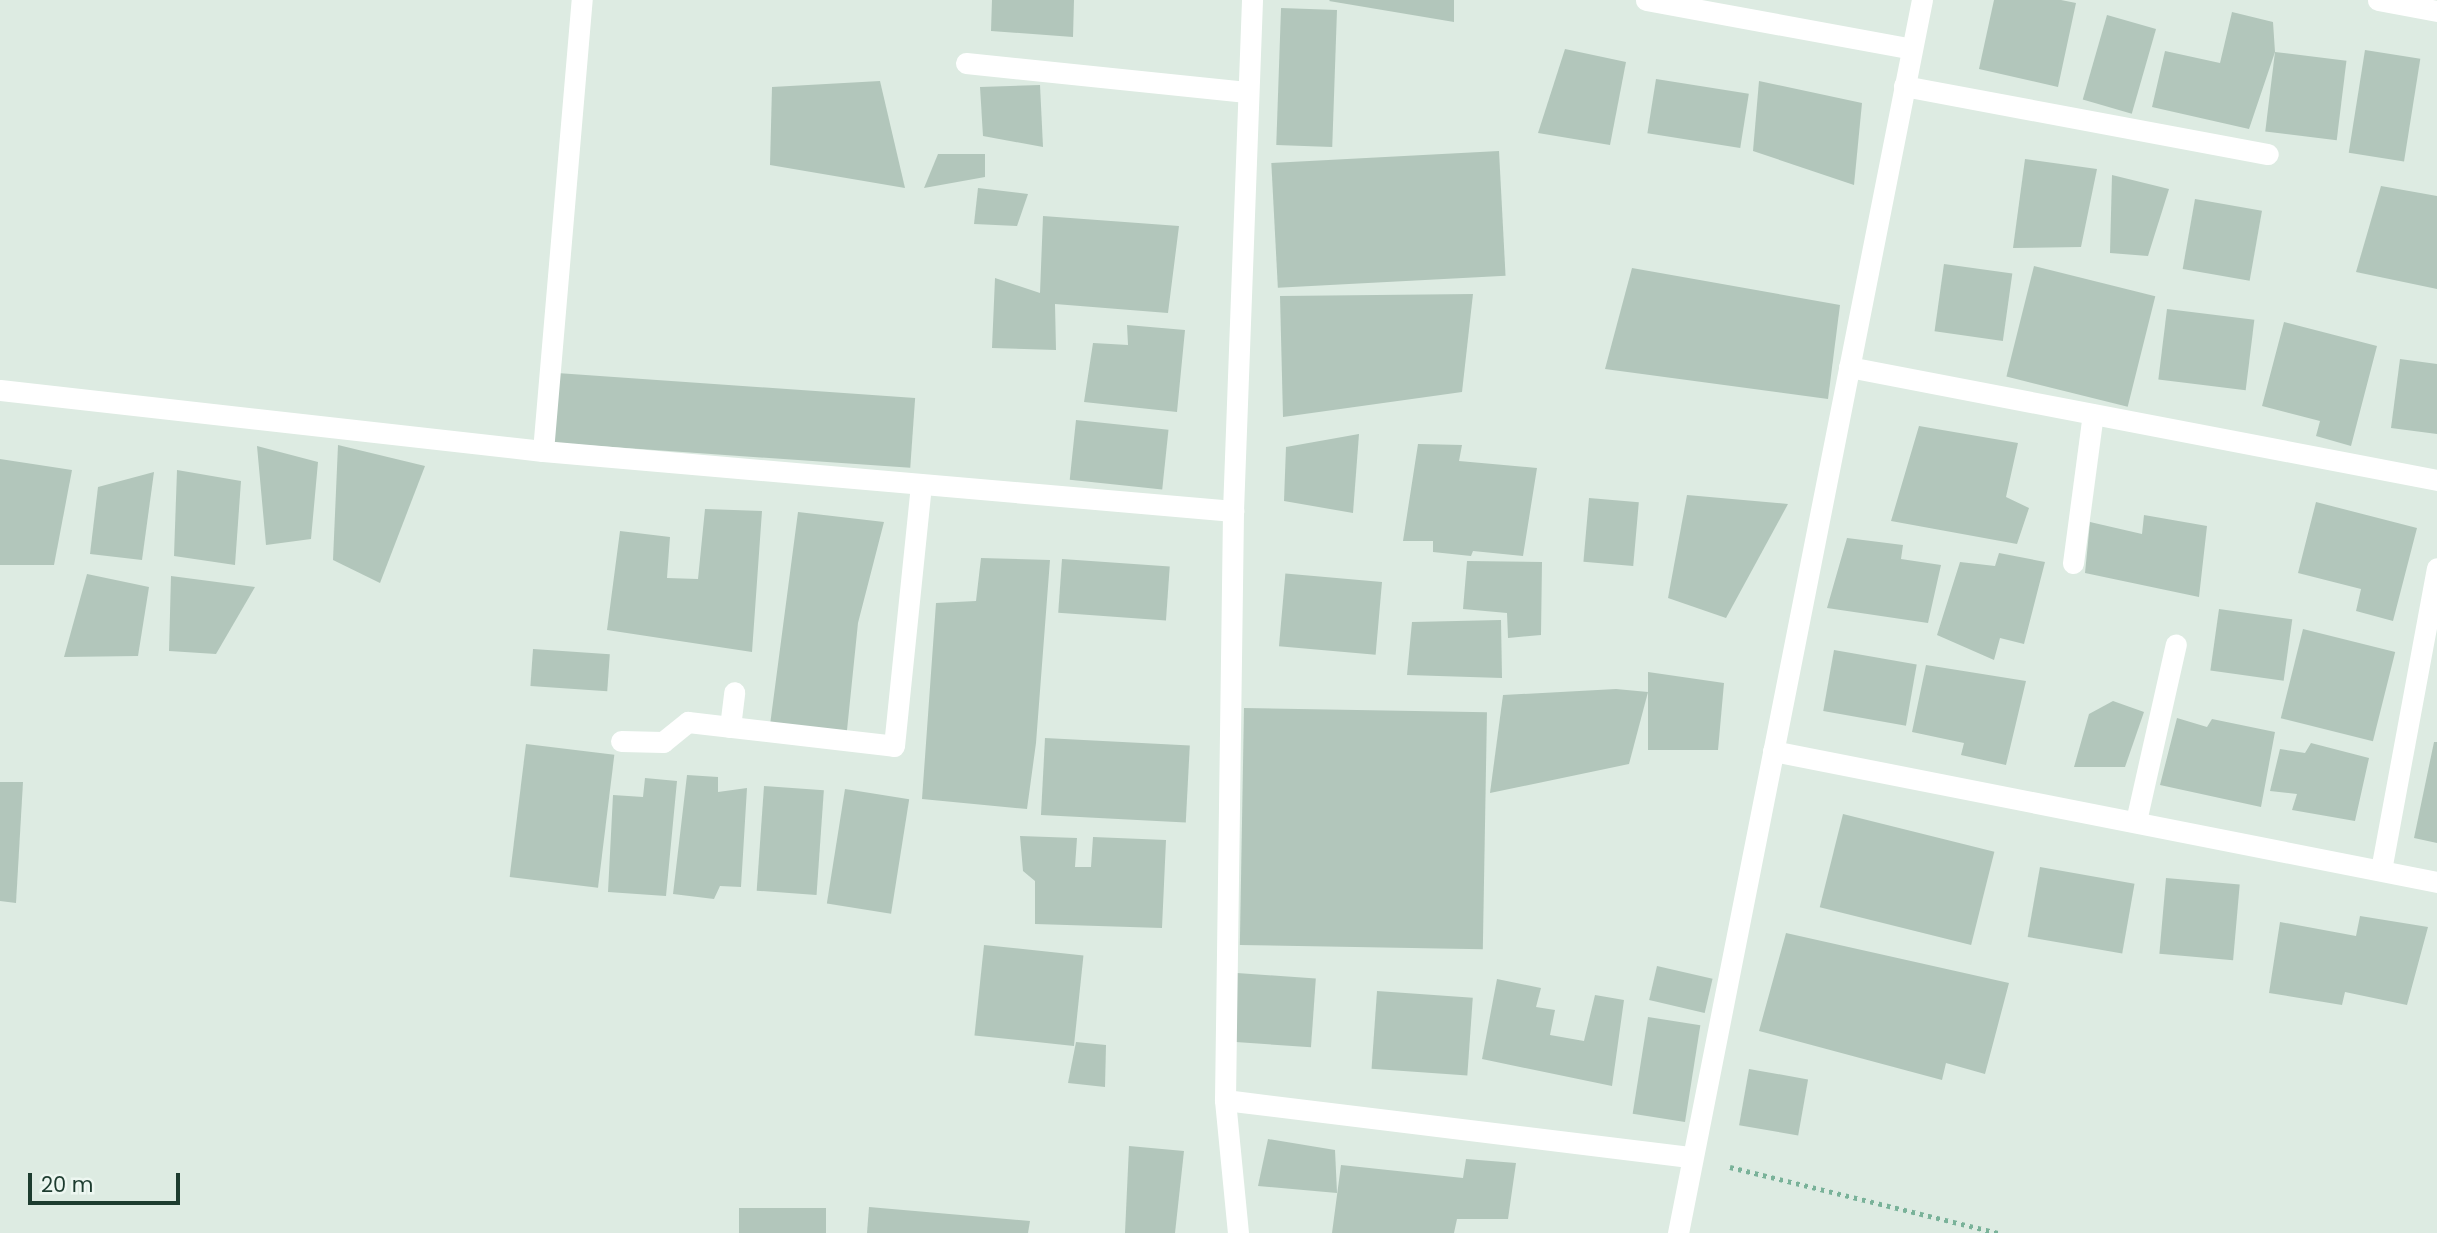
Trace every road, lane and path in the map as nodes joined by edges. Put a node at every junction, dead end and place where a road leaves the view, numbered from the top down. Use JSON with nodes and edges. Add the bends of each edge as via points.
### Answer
{"nodes":[{"id":1,"x":582,"y":0,"type":"edge"},
{"id":2,"x":1252,"y":0,"type":"edge"},
{"id":3,"x":1646,"y":0,"type":"edge"},
{"id":4,"x":1922,"y":0,"type":"edge"},
{"id":5,"x":2378,"y":0,"type":"edge"},
{"id":6,"x":2437,"y":11,"type":"edge"},
{"id":7,"x":1912,"y":49,"type":"junction"},
{"id":8,"x":966,"y":63,"type":"dead end"},
{"id":9,"x":1905,"y":86,"type":"junction"},
{"id":10,"x":1247,"y":92,"type":"junction"},
{"id":11,"x":2268,"y":154,"type":"dead end"},
{"id":12,"x":1849,"y":367,"type":"junction"},
{"id":13,"x":0,"y":390,"type":"edge"},
{"id":14,"x":2094,"y":414,"type":"junction"},
{"id":15,"x":543,"y":452,"type":"junction"},
{"id":16,"x":2437,"y":480,"type":"edge"},
{"id":17,"x":921,"y":484,"type":"junction"},
{"id":18,"x":1233,"y":511,"type":"junction"},
{"id":19,"x":2073,"y":563,"type":"dead end"},
{"id":20,"x":2437,"y":568,"type":"edge"},
{"id":21,"x":2176,"y":644,"type":"dead end"},
{"id":22,"x":734,"y":692,"type":"dead end"},
{"id":23,"x":730,"y":727,"type":"junction"},
{"id":24,"x":621,"y":740,"type":"dead end"},
{"id":25,"x":1773,"y":751,"type":"junction"},
{"id":26,"x":2136,"y":821,"type":"junction"},
{"id":27,"x":2381,"y":870,"type":"junction"},
{"id":28,"x":2437,"y":882,"type":"edge"},
{"id":29,"x":1225,"y":1100,"type":"junction"},
{"id":30,"x":1692,"y":1157,"type":"junction"},
{"id":31,"x":1238,"y":1233,"type":"edge"},
{"id":32,"x":1678,"y":1233,"type":"edge"},
{"id":33,"x":1998,"y":1233,"type":"edge"}],
"edges":[{"from":1,"to":15,"type":"street"},
{"from":2,"to":10,"type":"street"},
{"from":3,"to":7,"type":"street"},
{"from":4,"to":7,"type":"street"},
{"from":5,"to":6,"type":"street"},
{"from":7,"to":9,"type":"street"},
{"from":8,"to":10,"type":"street"},
{"from":9,"to":11,"type":"street"},
{"from":9,"to":12,"type":"street"},
{"from":10,"to":18,"type":"street"},
{"from":12,"to":14,"type":"street"},
{"from":12,"to":25,"type":"street"},
{"from":13,"to":15,"type":"street"},
{"from":14,"to":16,"type":"street"},
{"from":14,"to":19,"type":"street"},
{"from":15,"to":17,"type":"street"},
{"from":17,"to":18,"type":"street"},
{"from":17,"to":23,"type":"street","via":[[894,746]]},
{"from":18,"to":29,"type":"street"},
{"from":20,"to":27,"type":"street"},
{"from":21,"to":26,"type":"street"},
{"from":22,"to":23,"type":"street"},
{"from":23,"to":24,"type":"street","via":[[688,722],[663,742]]},
{"from":25,"to":26,"type":"street"},
{"from":25,"to":30,"type":"street"},
{"from":26,"to":27,"type":"street"},
{"from":27,"to":28,"type":"street"},
{"from":29,"to":30,"type":"street"},
{"from":29,"to":31,"type":"street"},
{"from":30,"to":32,"type":"street"},
{"from":30,"to":33,"type":"path"}]}
